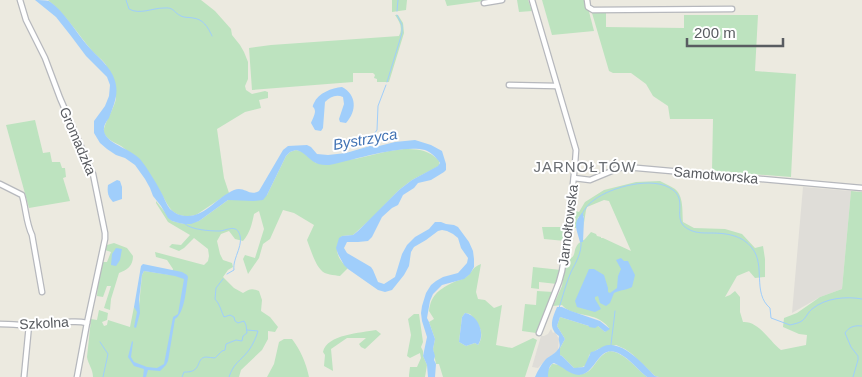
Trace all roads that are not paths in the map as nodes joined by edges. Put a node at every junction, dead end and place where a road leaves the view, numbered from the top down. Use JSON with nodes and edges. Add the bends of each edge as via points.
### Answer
{"nodes":[{"id":1,"x":20,"y":0,"type":"edge"},
{"id":2,"x":502,"y":0,"type":"edge"},
{"id":3,"x":532,"y":0,"type":"edge"},
{"id":4,"x":587,"y":0,"type":"edge"},
{"id":5,"x":484,"y":3,"type":"dead end"},
{"id":6,"x":732,"y":9,"type":"dead end"},
{"id":7,"x":509,"y":86,"type":"dead end"},
{"id":8,"x":557,"y":86,"type":"junction"},
{"id":9,"x":574,"y":178,"type":"junction"},
{"id":10,"x":0,"y":184,"type":"edge"},
{"id":11,"x":862,"y":188,"type":"edge"},
{"id":12,"x":42,"y":292,"type":"dead end"},
{"id":13,"x":87,"y":323,"type":"junction"},
{"id":14,"x":0,"y":324,"type":"edge"},
{"id":15,"x":29,"y":325,"type":"junction"},
{"id":16,"x":539,"y":333,"type":"dead end"},
{"id":17,"x":24,"y":377,"type":"edge"},
{"id":18,"x":78,"y":377,"type":"edge"}],
"edges":[{"from":1,"to":13,"type":"street","name":"Gromadzka","via":[[95,183],[105,238]]},
{"from":2,"to":5,"type":"street"},
{"from":3,"to":8,"type":"street","name":"Jarnołtowska"},
{"from":4,"to":6,"type":"street","via":[[592,10]]},
{"from":7,"to":8,"type":"street"},
{"from":8,"to":9,"type":"street","name":"Jarnołtowska","via":[[575,144]]},
{"from":9,"to":11,"type":"street","name":"Samotworska","via":[[590,180],[626,167]]},
{"from":9,"to":16,"type":"street","name":"Jarnołtowska","via":[[562,271]]},
{"from":10,"to":12,"type":"street","via":[[22,195]]},
{"from":13,"to":15,"type":"street","name":"Szkolna"},
{"from":13,"to":18,"type":"street","name":"Gromadzka"},
{"from":14,"to":15,"type":"street","name":"Szkolna"},
{"from":15,"to":17,"type":"street"}]}
